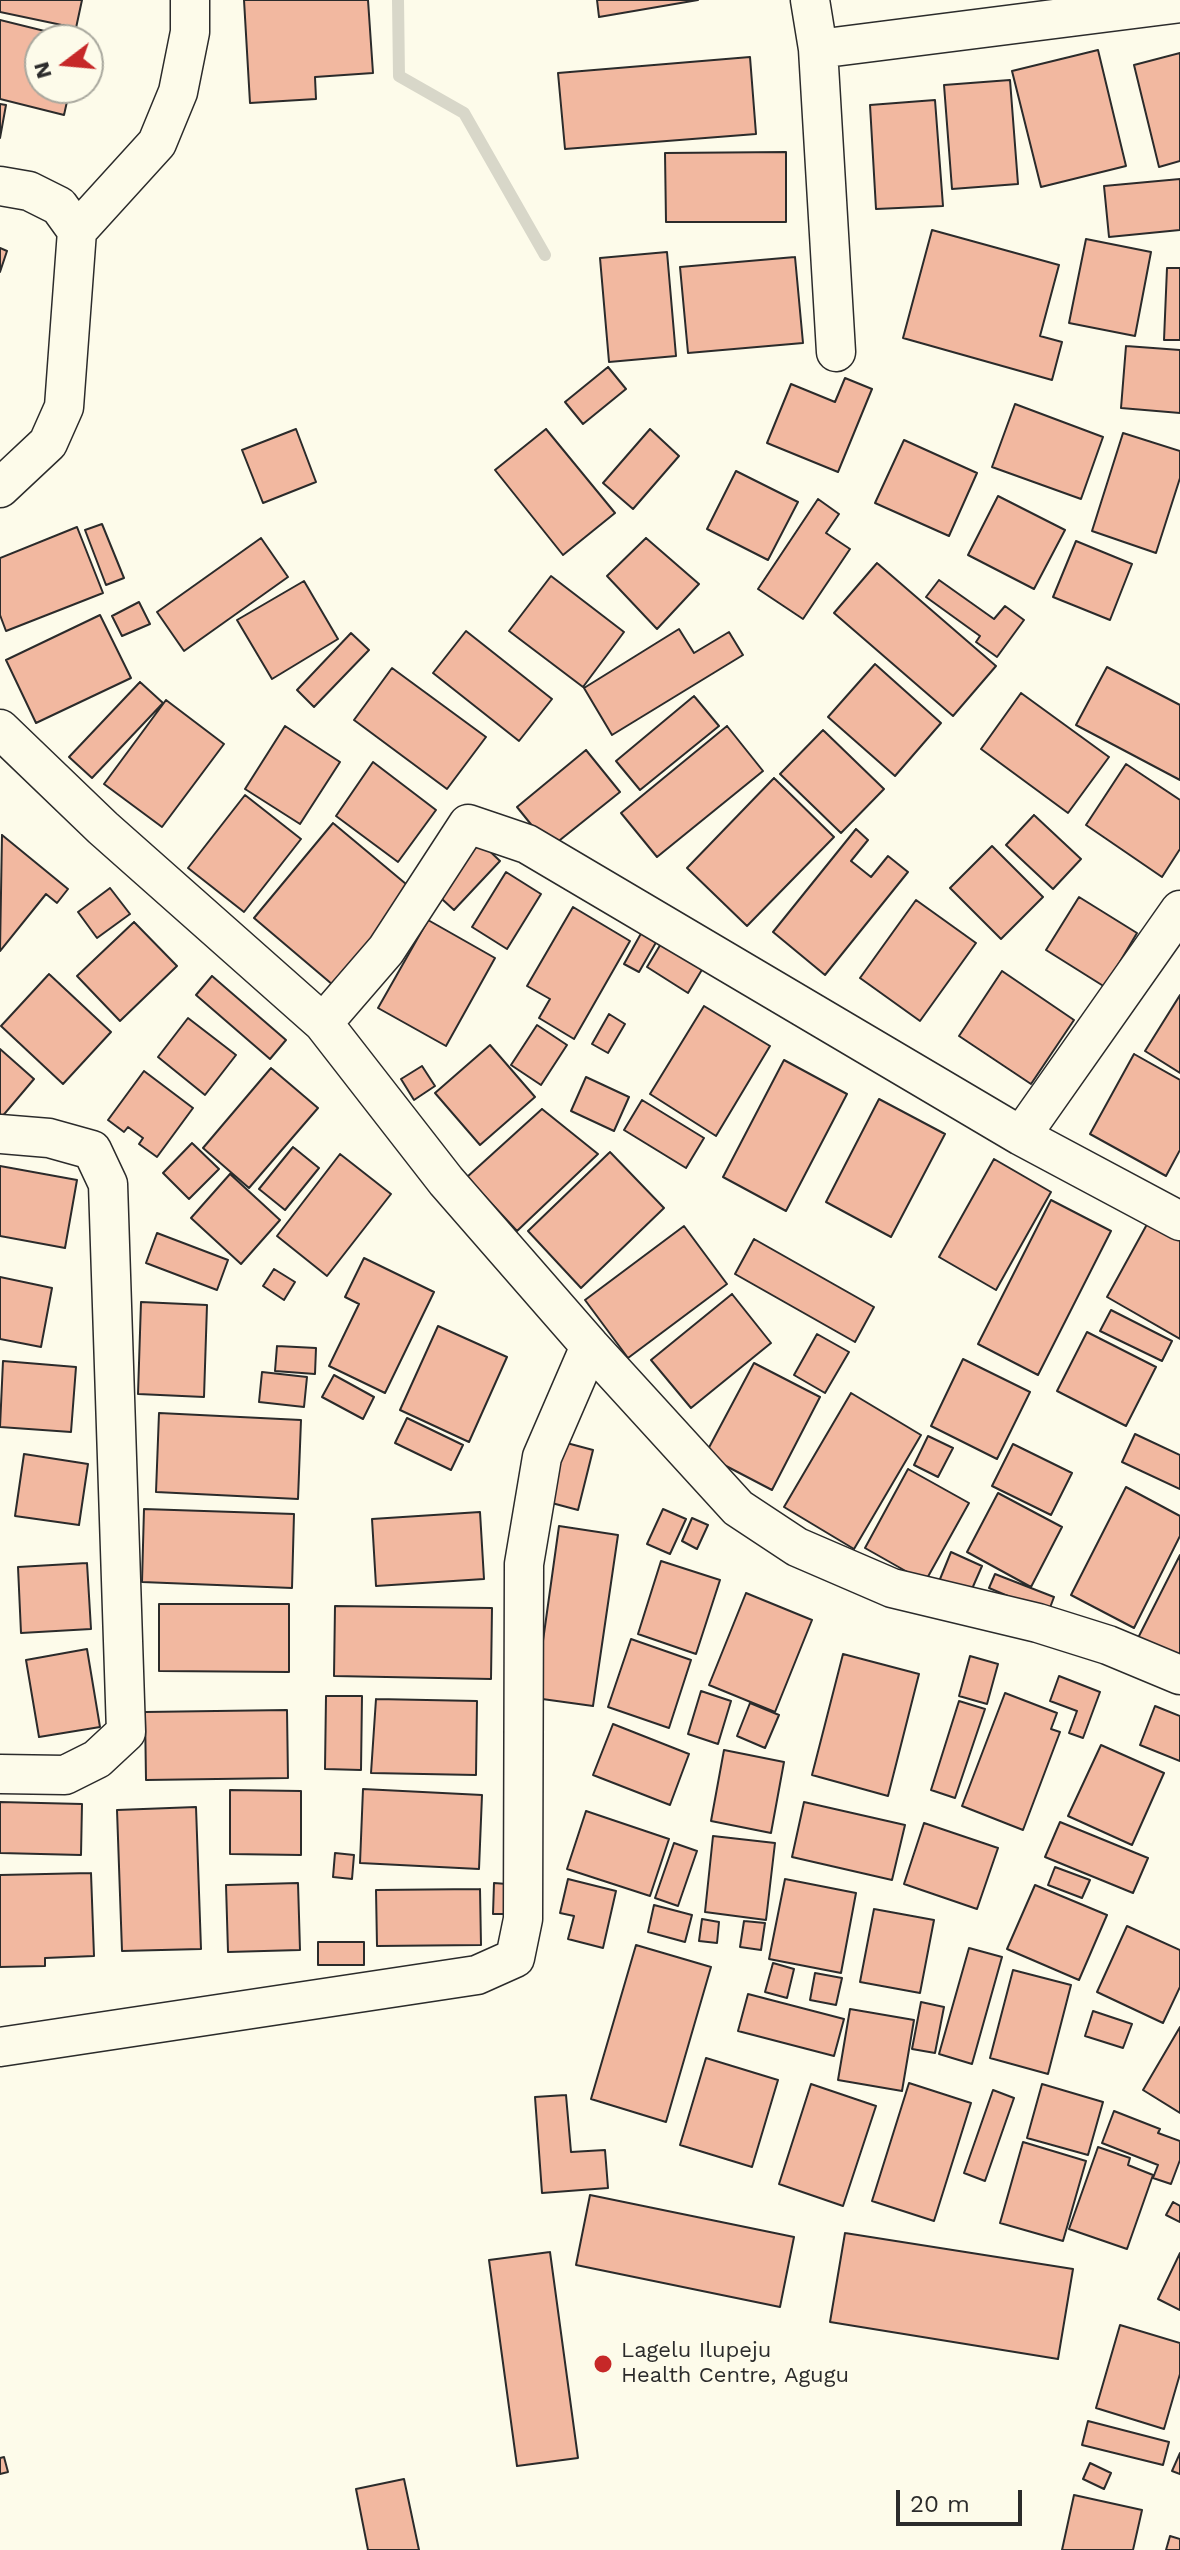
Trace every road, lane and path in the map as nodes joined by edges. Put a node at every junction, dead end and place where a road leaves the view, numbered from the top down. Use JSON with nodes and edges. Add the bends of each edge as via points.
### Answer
{"nodes":[{"id":1,"x":190,"y":0,"type":"edge"},
{"id":2,"x":810,"y":0,"type":"edge"},
{"id":3,"x":1180,"y":3,"type":"edge"},
{"id":4,"x":818,"y":49,"type":"junction"},
{"id":5,"x":0,"y":186,"type":"edge"},
{"id":6,"x":77,"y":231,"type":"junction"},
{"id":7,"x":836,"y":352,"type":"dead end"},
{"id":8,"x":0,"y":488,"type":"edge"},
{"id":9,"x":0,"y":729,"type":"edge"},
{"id":10,"x":1180,"y":910,"type":"edge"},
{"id":11,"x":323,"y":1023,"type":"junction"},
{"id":12,"x":0,"y":1134,"type":"edge"},
{"id":13,"x":1021,"y":1136,"type":"junction"},
{"id":14,"x":1180,"y":1221,"type":"edge"},
{"id":15,"x":590,"y":1346,"type":"junction"},
{"id":16,"x":1180,"y":1675,"type":"edge"},
{"id":17,"x":0,"y":1774,"type":"edge"},
{"id":18,"x":0,"y":2047,"type":"edge"}],
"edges":[{"from":1,"to":6,"type":"street","via":[[190,32],[178,92],[157,143]]},
{"from":2,"to":4,"type":"street"},
{"from":3,"to":4,"type":"street"},
{"from":4,"to":7,"type":"street"},
{"from":5,"to":6,"type":"street","via":[[29,191],[59,206]]},
{"from":6,"to":8,"type":"street","via":[[64,407],[48,443]]},
{"from":9,"to":11,"type":"street"},
{"from":10,"to":13,"type":"street"},
{"from":11,"to":13,"type":"street","via":[[386,950],[468,824],[527,844]]},
{"from":11,"to":15,"type":"street","via":[[446,1181]]},
{"from":12,"to":17,"type":"street","via":[[49,1138],[92,1150],[108,1184],[126,1732],[97,1759],[65,1775]]},
{"from":13,"to":14,"type":"street"},
{"from":15,"to":16,"type":"street","via":[[738,1508],[797,1547],[892,1588],[1038,1623]]},
{"from":15,"to":18,"type":"street","via":[[542,1457],[524,1564],[523,1919],[515,1958],[477,1975]]}]}
